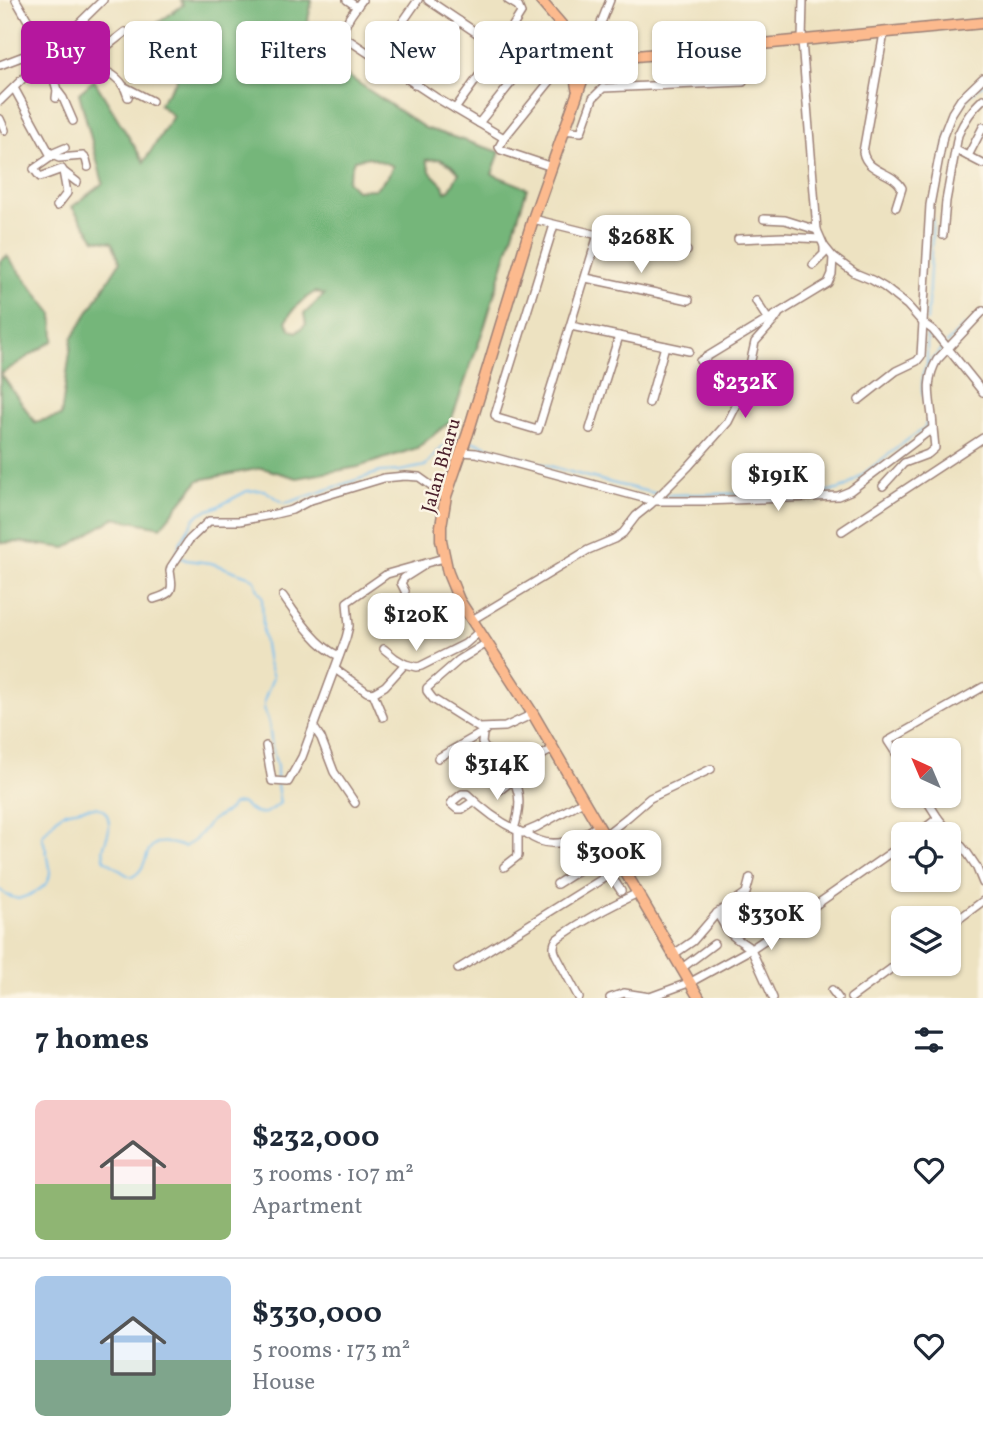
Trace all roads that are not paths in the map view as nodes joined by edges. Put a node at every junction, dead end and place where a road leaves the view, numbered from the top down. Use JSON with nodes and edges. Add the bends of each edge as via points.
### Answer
{"nodes":[{"id":1,"x":16,"y":0,"type":"edge"},
{"id":2,"x":103,"y":0,"type":"edge"},
{"id":3,"x":347,"y":0,"type":"edge"},
{"id":4,"x":418,"y":0,"type":"edge"},
{"id":5,"x":428,"y":0,"type":"edge"},
{"id":6,"x":508,"y":0,"type":"edge"},
{"id":7,"x":540,"y":0,"type":"edge"},
{"id":8,"x":610,"y":0,"type":"edge"},
{"id":9,"x":803,"y":0,"type":"edge"},
{"id":10,"x":360,"y":3,"type":"edge"},
{"id":11,"x":28,"y":21,"type":"edge"},
{"id":12,"x":82,"y":21,"type":"edge"},
{"id":13,"x":403,"y":21,"type":"edge"},
{"id":14,"x":459,"y":21,"type":"edge"},
{"id":15,"x":516,"y":21,"type":"edge"},
{"id":16,"x":558,"y":21,"type":"edge"},
{"id":17,"x":602,"y":21,"type":"edge"},
{"id":18,"x":983,"y":23,"type":"edge"},
{"id":19,"x":124,"y":33,"type":"edge"},
{"id":20,"x":884,"y":33,"type":"junction"},
{"id":21,"x":802,"y":41,"type":"junction"},
{"id":22,"x":110,"y":44,"type":"edge"},
{"id":23,"x":365,"y":51,"type":"edge"},
{"id":24,"x":638,"y":56,"type":"edge"},
{"id":25,"x":21,"y":60,"type":"edge"},
{"id":26,"x":0,"y":65,"type":"edge"},
{"id":27,"x":110,"y":74,"type":"edge"},
{"id":28,"x":983,"y":78,"type":"edge"},
{"id":29,"x":21,"y":81,"type":"edge"},
{"id":30,"x":474,"y":82,"type":"edge"},
{"id":31,"x":55,"y":84,"type":"edge"},
{"id":32,"x":577,"y":84,"type":"edge"},
{"id":33,"x":580,"y":84,"type":"edge"},
{"id":34,"x":696,"y":84,"type":"edge"},
{"id":35,"x":415,"y":85,"type":"edge"},
{"id":36,"x":125,"y":87,"type":"junction"},
{"id":37,"x":14,"y":88,"type":"junction"},
{"id":38,"x":578,"y":92,"type":"junction"},
{"id":39,"x":128,"y":97,"type":"dead end"},
{"id":40,"x":983,"y":99,"type":"edge"},
{"id":41,"x":152,"y":101,"type":"dead end"},
{"id":42,"x":0,"y":102,"type":"edge"},
{"id":43,"x":455,"y":108,"type":"junction"},
{"id":44,"x":0,"y":119,"type":"edge"},
{"id":45,"x":73,"y":121,"type":"dead end"},
{"id":46,"x":479,"y":123,"type":"junction"},
{"id":47,"x":983,"y":127,"type":"edge"},
{"id":48,"x":5,"y":130,"type":"dead end"},
{"id":49,"x":564,"y":130,"type":"junction"},
{"id":50,"x":504,"y":138,"type":"junction"},
{"id":51,"x":65,"y":148,"type":"dead end"},
{"id":52,"x":956,"y":150,"type":"junction"},
{"id":53,"x":54,"y":156,"type":"junction"},
{"id":54,"x":968,"y":156,"type":"junction"},
{"id":55,"x":983,"y":164,"type":"edge"},
{"id":56,"x":88,"y":167,"type":"dead end"},
{"id":57,"x":552,"y":167,"type":"junction"},
{"id":58,"x":63,"y":170,"type":"junction"},
{"id":59,"x":77,"y":182,"type":"dead end"},
{"id":60,"x":57,"y":206,"type":"dead end"},
{"id":61,"x":896,"y":207,"type":"dead end"},
{"id":62,"x":533,"y":219,"type":"junction"},
{"id":63,"x":764,"y":219,"type":"dead end"},
{"id":64,"x":554,"y":225,"type":"junction"},
{"id":65,"x":598,"y":235,"type":"junction"},
{"id":66,"x":943,"y":235,"type":"dead end"},
{"id":67,"x":820,"y":238,"type":"junction"},
{"id":68,"x":738,"y":239,"type":"dead end"},
{"id":69,"x":687,"y":251,"type":"dead end"},
{"id":70,"x":833,"y":257,"type":"junction"},
{"id":71,"x":813,"y":265,"type":"dead end"},
{"id":72,"x":586,"y":278,"type":"junction"},
{"id":73,"x":689,"y":300,"type":"dead end"},
{"id":74,"x":756,"y":301,"type":"dead end"},
{"id":75,"x":983,"y":311,"type":"edge"},
{"id":76,"x":769,"y":322,"type":"junction"},
{"id":77,"x":926,"y":324,"type":"junction"},
{"id":78,"x":571,"y":326,"type":"junction"},
{"id":79,"x":619,"y":336,"type":"junction"},
{"id":80,"x":665,"y":346,"type":"junction"},
{"id":81,"x":946,"y":346,"type":"junction"},
{"id":82,"x":689,"y":351,"type":"dead end"},
{"id":83,"x":700,"y":361,"type":"dead end"},
{"id":84,"x":983,"y":392,"type":"edge"},
{"id":85,"x":859,"y":401,"type":"dead end"},
{"id":86,"x":649,"y":402,"type":"dead end"},
{"id":87,"x":933,"y":428,"type":"junction"},
{"id":88,"x":590,"y":429,"type":"dead end"},
{"id":89,"x":983,"y":438,"type":"edge"},
{"id":90,"x":463,"y":448,"type":"junction"},
{"id":91,"x":883,"y":486,"type":"dead end"},
{"id":92,"x":446,"y":496,"type":"junction"},
{"id":93,"x":658,"y":496,"type":"junction"},
{"id":94,"x":842,"y":531,"type":"dead end"},
{"id":95,"x":444,"y":558,"type":"junction"},
{"id":96,"x":426,"y":562,"type":"junction"},
{"id":97,"x":405,"y":591,"type":"dead end"},
{"id":98,"x":284,"y":596,"type":"dead end"},
{"id":99,"x":154,"y":600,"type":"dead end"},
{"id":100,"x":472,"y":620,"type":"junction"},
{"id":101,"x":480,"y":631,"type":"junction"},
{"id":102,"x":487,"y":643,"type":"junction"},
{"id":103,"x":384,"y":649,"type":"dead end"},
{"id":104,"x":340,"y":656,"type":"junction"},
{"id":105,"x":405,"y":664,"type":"junction"},
{"id":106,"x":335,"y":669,"type":"junction"},
{"id":107,"x":983,"y":687,"type":"edge"},
{"id":108,"x":373,"y":693,"type":"junction"},
{"id":109,"x":533,"y":714,"type":"junction"},
{"id":110,"x":383,"y":717,"type":"dead end"},
{"id":111,"x":313,"y":726,"type":"junction"},
{"id":112,"x":485,"y":731,"type":"junction"},
{"id":113,"x":893,"y":738,"type":"edge"},
{"id":114,"x":266,"y":746,"type":"dead end"},
{"id":115,"x":553,"y":749,"type":"junction"},
{"id":116,"x":492,"y":756,"type":"junction"},
{"id":117,"x":438,"y":758,"type":"dead end"},
{"id":118,"x":711,"y":769,"type":"dead end"},
{"id":119,"x":464,"y":777,"type":"dead end"},
{"id":120,"x":512,"y":777,"type":"junction"},
{"id":121,"x":500,"y":790,"type":"dead end"},
{"id":122,"x":474,"y":801,"type":"dead end"},
{"id":123,"x":583,"y":801,"type":"junction"},
{"id":124,"x":355,"y":803,"type":"dead end"},
{"id":125,"x":932,"y":808,"type":"edge"},
{"id":126,"x":938,"y":818,"type":"junction"},
{"id":127,"x":933,"y":822,"type":"edge"},
{"id":128,"x":597,"y":826,"type":"junction"},
{"id":129,"x":519,"y":831,"type":"junction"},
{"id":130,"x":604,"y":836,"type":"junction"},
{"id":131,"x":612,"y":849,"type":"junction"},
{"id":132,"x":891,"y":852,"type":"edge"},
{"id":133,"x":623,"y":866,"type":"junction"},
{"id":134,"x":504,"y":867,"type":"dead end"},
{"id":135,"x":610,"y":874,"type":"junction"},
{"id":136,"x":750,"y":878,"type":"dead end"},
{"id":137,"x":983,"y":883,"type":"edge"},
{"id":138,"x":556,"y":884,"type":"dead end"},
{"id":139,"x":621,"y":891,"type":"dead end"},
{"id":140,"x":638,"y":893,"type":"junction"},
{"id":141,"x":983,"y":901,"type":"edge"},
{"id":142,"x":741,"y":912,"type":"dead end"},
{"id":143,"x":717,"y":913,"type":"junction"},
{"id":144,"x":961,"y":917,"type":"edge"},
{"id":145,"x":727,"y":930,"type":"junction"},
{"id":146,"x":714,"y":943,"type":"dead end"},
{"id":147,"x":751,"y":949,"type":"junction"},
{"id":148,"x":674,"y":954,"type":"junction"},
{"id":149,"x":682,"y":968,"type":"junction"},
{"id":150,"x":458,"y":970,"type":"dead end"},
{"id":151,"x":891,"y":970,"type":"edge"},
{"id":152,"x":691,"y":982,"type":"junction"},
{"id":153,"x":832,"y":990,"type":"dead end"},
{"id":154,"x":579,"y":998,"type":"edge"},
{"id":155,"x":610,"y":998,"type":"edge"},
{"id":156,"x":699,"y":998,"type":"edge"},
{"id":157,"x":773,"y":998,"type":"edge"},
{"id":158,"x":838,"y":998,"type":"edge"},
{"id":159,"x":851,"y":998,"type":"edge"}],
"edges":[{"from":1,"to":11,"type":"street"},
{"from":2,"to":12,"type":"street"},
{"from":3,"to":10,"type":"street"},
{"from":4,"to":13,"type":"street"},
{"from":5,"to":14,"type":"street"},
{"from":6,"to":15,"type":"street","via":[[520,8]]},
{"from":7,"to":16,"type":"main road"},
{"from":8,"to":17,"type":"street"},
{"from":9,"to":21,"type":"street"},
{"from":10,"to":23,"type":"street","via":[[343,35]]},
{"from":18,"to":20,"type":"main road"},
{"from":19,"to":22,"type":"street"},
{"from":20,"to":21,"type":"main road"},
{"from":20,"to":61,"type":"street","via":[[863,152],[870,166],[902,185]]},
{"from":21,"to":24,"type":"main road"},
{"from":21,"to":67,"type":"street"},
{"from":25,"to":26,"type":"street"},
{"from":27,"to":36,"type":"street"},
{"from":28,"to":77,"type":"street","via":[[961,99],[943,136],[930,205]]},
{"from":29,"to":37,"type":"street"},
{"from":30,"to":43,"type":"street"},
{"from":31,"to":45,"type":"street"},
{"from":32,"to":38,"type":"main road"},
{"from":33,"to":38,"type":"main road","name":"Jalan Bharu"},
{"from":34,"to":49,"type":"street","via":[[603,88],[593,98],[581,132]]},
{"from":35,"to":43,"type":"street"},
{"from":36,"to":39,"type":"street"},
{"from":36,"to":41,"type":"street"},
{"from":37,"to":42,"type":"street"},
{"from":37,"to":53,"type":"street"},
{"from":38,"to":49,"type":"main road","name":"Jalan Bharu"},
{"from":40,"to":52,"type":"street","via":[[961,127]]},
{"from":43,"to":46,"type":"street"},
{"from":44,"to":48,"type":"street"},
{"from":46,"to":50,"type":"street"},
{"from":46,"to":50,"type":"street","via":[[538,55],[554,66],[555,75]]},
{"from":47,"to":54,"type":"street"},
{"from":49,"to":57,"type":"main road","name":"Jalan Bharu"},
{"from":50,"to":57,"type":"street","via":[[501,150]]},
{"from":51,"to":53,"type":"street"},
{"from":52,"to":54,"type":"street"},
{"from":52,"to":66,"type":"street"},
{"from":53,"to":56,"type":"street","via":[[83,156]]},
{"from":53,"to":58,"type":"street"},
{"from":53,"to":58,"type":"street","via":[[34,169],[41,177]]},
{"from":54,"to":55,"type":"street"},
{"from":57,"to":62,"type":"main road","name":"Jalan Bharu"},
{"from":58,"to":59,"type":"street"},
{"from":58,"to":60,"type":"street","via":[[67,192]]},
{"from":62,"to":64,"type":"street"},
{"from":62,"to":90,"type":"main road","name":"Jalan Bharu"},
{"from":63,"to":67,"type":"street","via":[[785,220]]},
{"from":64,"to":65,"type":"street"},
{"from":64,"to":78,"type":"street","via":[[497,418],[538,430]]},
{"from":65,"to":69,"type":"street"},
{"from":65,"to":72,"type":"street"},
{"from":67,"to":68,"type":"street"},
{"from":67,"to":70,"type":"street"},
{"from":67,"to":71,"type":"street","via":[[824,254]]},
{"from":70,"to":76,"type":"street","via":[[828,283]]},
{"from":70,"to":77,"type":"street","via":[[884,288]]},
{"from":72,"to":73,"type":"street"},
{"from":72,"to":78,"type":"street"},
{"from":74,"to":76,"type":"street"},
{"from":75,"to":81,"type":"street"},
{"from":76,"to":83,"type":"street"},
{"from":76,"to":93,"type":"street","via":[[755,342],[728,422]]},
{"from":77,"to":81,"type":"street"},
{"from":77,"to":85,"type":"street","via":[[920,359]]},
{"from":78,"to":79,"type":"street"},
{"from":79,"to":80,"type":"street"},
{"from":79,"to":88,"type":"street"},
{"from":80,"to":82,"type":"street"},
{"from":80,"to":86,"type":"street"},
{"from":81,"to":84,"type":"street"},
{"from":81,"to":87,"type":"street","via":[[929,376]]},
{"from":87,"to":91,"type":"street","via":[[935,447],[904,463]]},
{"from":87,"to":93,"type":"street","via":[[838,496],[704,501]]},
{"from":89,"to":94,"type":"street"},
{"from":90,"to":92,"type":"main road","name":"Jalan Bharu"},
{"from":90,"to":93,"type":"street"},
{"from":92,"to":95,"type":"main road","name":"Jalan Bharu","via":[[441,526]]},
{"from":92,"to":99,"type":"street","via":[[415,476],[384,478],[281,513],[209,521],[193,535],[170,571],[170,592]]},
{"from":93,"to":100,"type":"street","via":[[619,536]]},
{"from":95,"to":96,"type":"street"},
{"from":95,"to":100,"type":"main road","name":"Jalan Bharu","via":[[454,589]]},
{"from":96,"to":97,"type":"street","via":[[404,578]]},
{"from":96,"to":104,"type":"street","via":[[382,576],[348,600],[349,629]]},
{"from":98,"to":104,"type":"street","via":[[303,624]]},
{"from":100,"to":101,"type":"main road","name":"Jalan Bharu"},
{"from":101,"to":102,"type":"main road","name":"Jalan Bharu"},
{"from":101,"to":105,"type":"street","via":[[465,644],[421,666]]},
{"from":102,"to":109,"type":"main road","name":"Jalan Bharu"},
{"from":102,"to":112,"type":"street","via":[[459,660],[427,689],[433,699]]},
{"from":103,"to":105,"type":"street"},
{"from":104,"to":106,"type":"street"},
{"from":105,"to":108,"type":"street"},
{"from":106,"to":108,"type":"street"},
{"from":106,"to":111,"type":"street"},
{"from":107,"to":113,"type":"street"},
{"from":108,"to":110,"type":"street"},
{"from":109,"to":112,"type":"street"},
{"from":109,"to":115,"type":"main road","name":"Jalan Bharu"},
{"from":111,"to":114,"type":"street","via":[[288,782],[272,779]]},
{"from":111,"to":124,"type":"street","via":[[334,772]]},
{"from":112,"to":116,"type":"street","via":[[482,743]]},
{"from":112,"to":117,"type":"street"},
{"from":115,"to":120,"type":"street"},
{"from":115,"to":123,"type":"main road","name":"Jalan Bharu"},
{"from":116,"to":119,"type":"street"},
{"from":116,"to":120,"type":"street"},
{"from":118,"to":130,"type":"street","via":[[650,797]]},
{"from":120,"to":121,"type":"street"},
{"from":120,"to":129,"type":"street","via":[[520,806]]},
{"from":122,"to":129,"type":"street"},
{"from":123,"to":128,"type":"main road","name":"Jalan Bharu"},
{"from":123,"to":129,"type":"street"},
{"from":125,"to":126,"type":"street"},
{"from":126,"to":127,"type":"street"},
{"from":126,"to":137,"type":"street","via":[[968,854]]},
{"from":128,"to":129,"type":"street","via":[[565,842],[549,842]]},
{"from":128,"to":130,"type":"main road","name":"Jalan Bharu"},
{"from":129,"to":134,"type":"street","via":[[518,856]]},
{"from":130,"to":131,"type":"main road","name":"Jalan Bharu"},
{"from":131,"to":133,"type":"main road","name":"Jalan Bharu"},
{"from":131,"to":138,"type":"street"},
{"from":132,"to":147,"type":"street"},
{"from":133,"to":135,"type":"street"},
{"from":133,"to":140,"type":"main road","name":"Jalan Bharu"},
{"from":135,"to":139,"type":"street"},
{"from":135,"to":150,"type":"street"},
{"from":136,"to":143,"type":"street","via":[[746,893]]},
{"from":140,"to":148,"type":"main road","name":"Jalan Bharu"},
{"from":140,"to":154,"type":"street","via":[[589,917],[554,942],[555,955]]},
{"from":141,"to":144,"type":"street"},
{"from":142,"to":145,"type":"street"},
{"from":143,"to":145,"type":"street"},
{"from":143,"to":148,"type":"street","via":[[693,941]]},
{"from":145,"to":147,"type":"street"},
{"from":146,"to":149,"type":"street"},
{"from":147,"to":152,"type":"street"},
{"from":147,"to":157,"type":"street"},
{"from":148,"to":149,"type":"main road","name":"Jalan Bharu"},
{"from":149,"to":152,"type":"main road","name":"Jalan Bharu"},
{"from":151,"to":159,"type":"street"},
{"from":152,"to":155,"type":"street","via":[[650,997],[624,993]]},
{"from":152,"to":156,"type":"main road","name":"Jalan Bharu"},
{"from":153,"to":158,"type":"street"}]}
